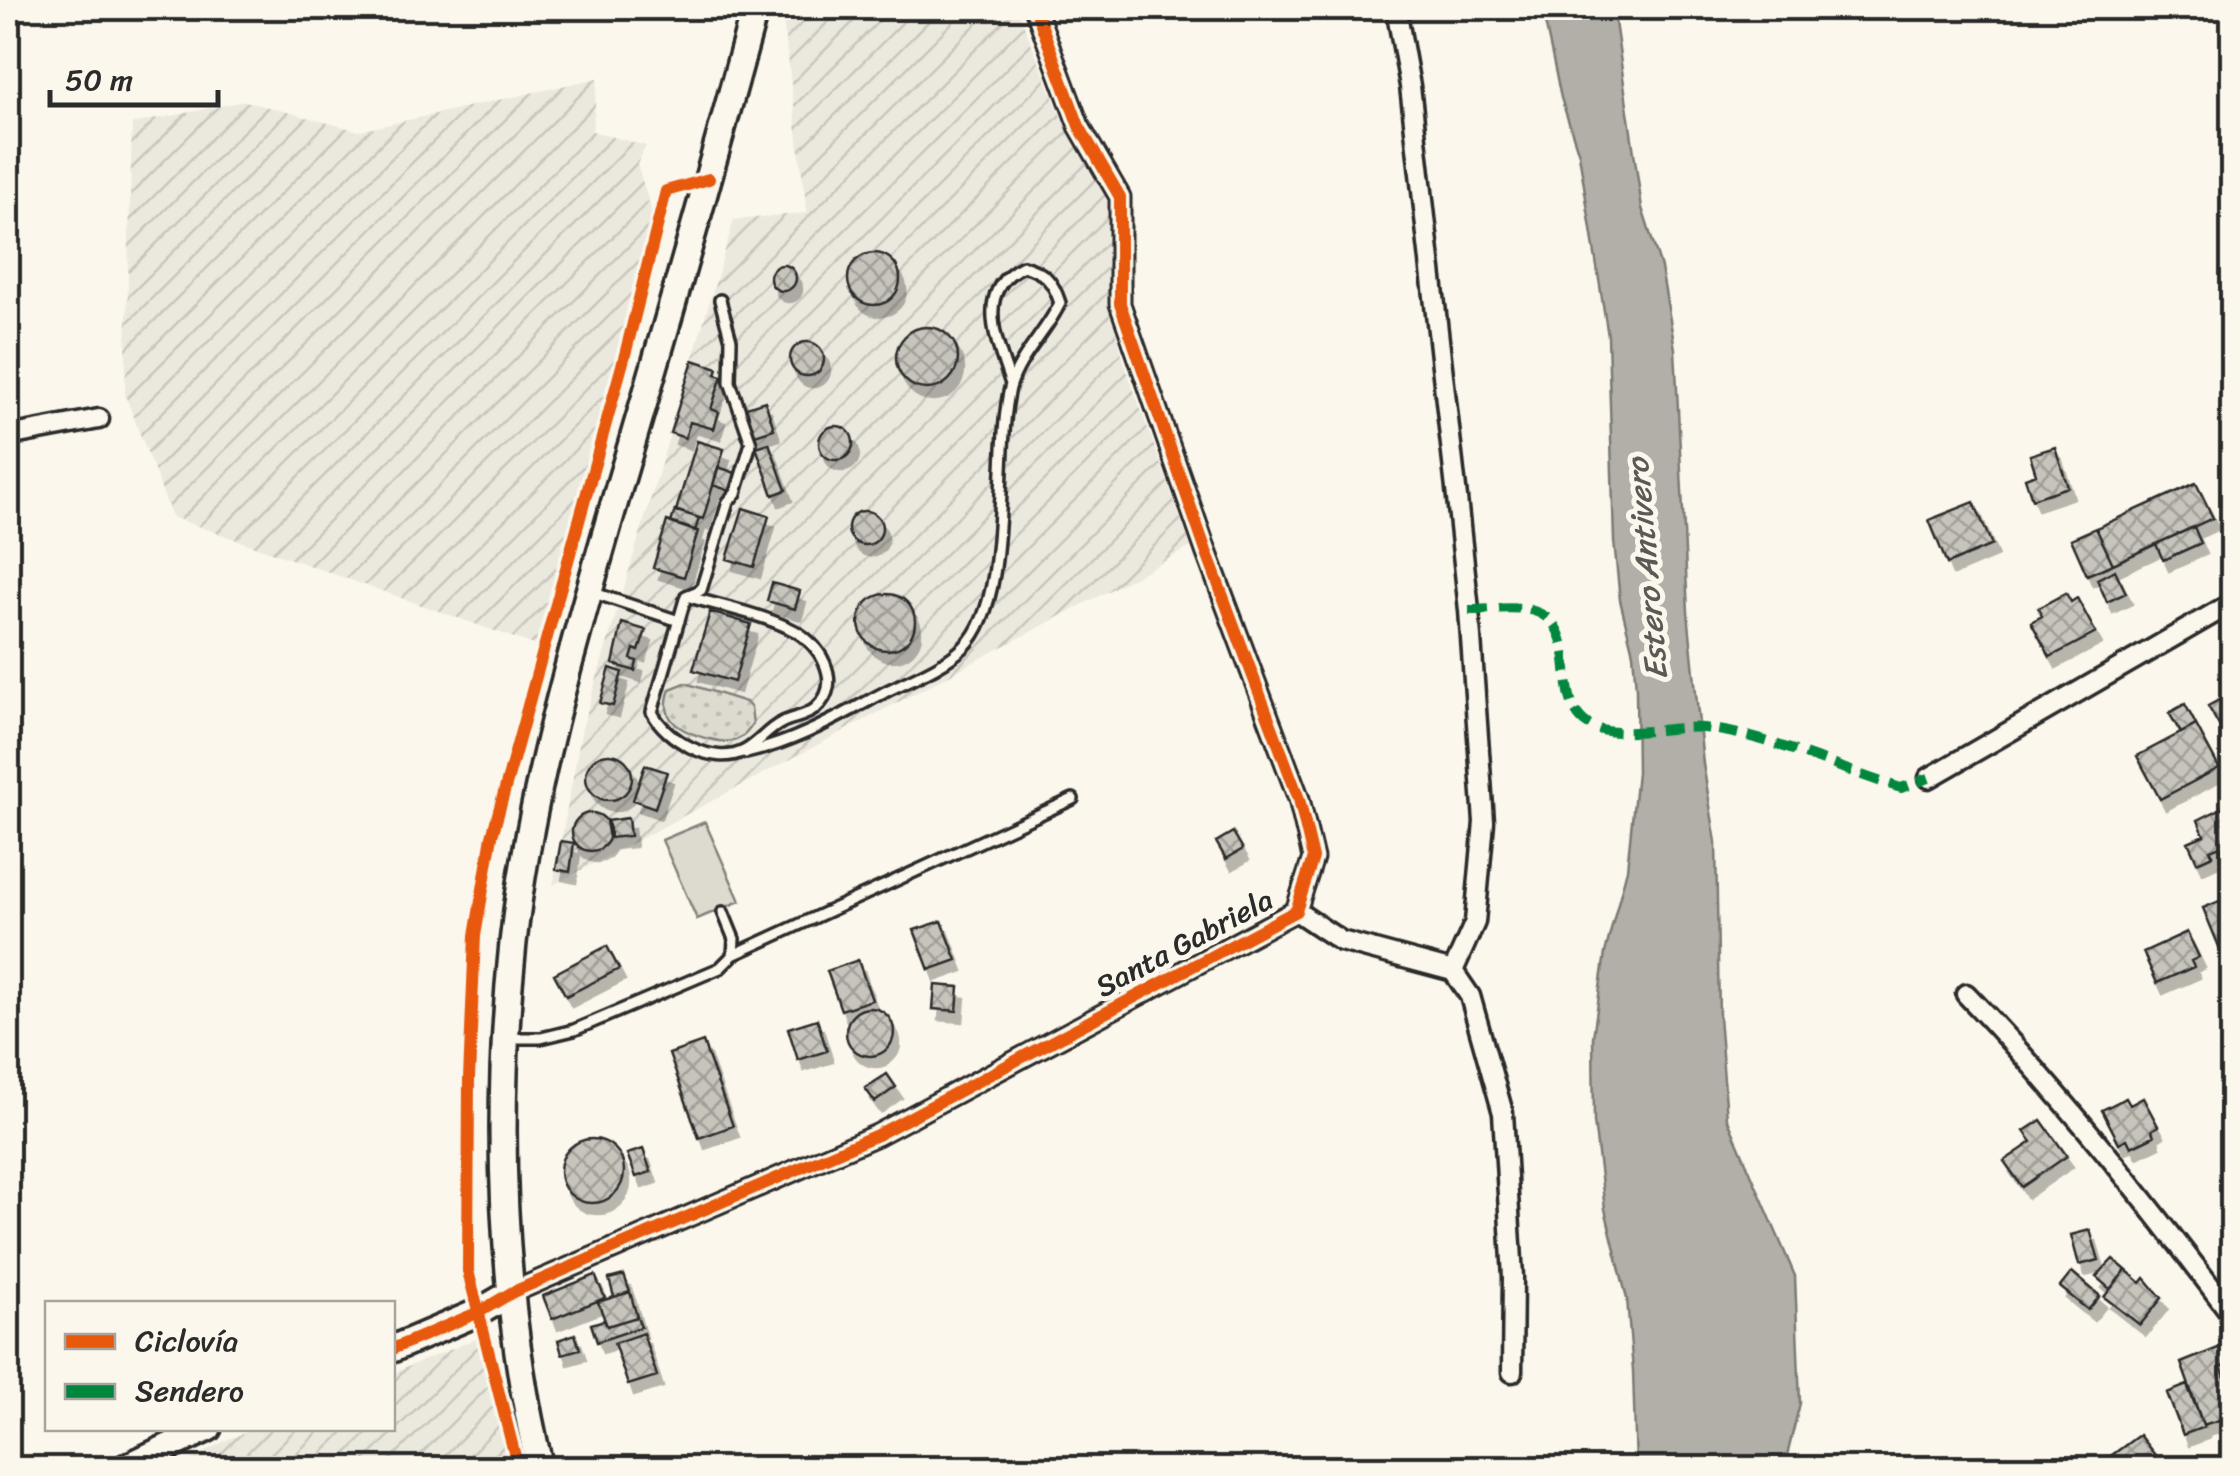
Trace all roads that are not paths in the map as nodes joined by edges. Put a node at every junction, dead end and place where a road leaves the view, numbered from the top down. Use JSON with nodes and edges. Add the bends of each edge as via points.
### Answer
{"nodes":[{"id":1,"x":755,"y":8,"type":"edge"},
{"id":2,"x":1035,"y":8,"type":"edge"},
{"id":3,"x":1396,"y":8,"type":"edge"},
{"id":4,"x":720,"y":300,"type":"dead end"},
{"id":5,"x":1011,"y":384,"type":"junction"},
{"id":6,"x":100,"y":419,"type":"dead end"},
{"id":7,"x":8,"y":436,"type":"edge"},
{"id":8,"x":589,"y":591,"type":"junction"},
{"id":9,"x":686,"y":596,"type":"junction"},
{"id":10,"x":2232,"y":603,"type":"edge"},
{"id":11,"x":679,"y":621,"type":"junction"},
{"id":12,"x":733,"y":755,"type":"junction"},
{"id":13,"x":1929,"y":778,"type":"dead end"},
{"id":14,"x":1073,"y":799,"type":"dead end"},
{"id":15,"x":1296,"y":911,"type":"junction"},
{"id":16,"x":723,"y":912,"type":"dead end"},
{"id":17,"x":733,"y":955,"type":"junction"},
{"id":18,"x":1453,"y":971,"type":"junction"},
{"id":19,"x":1966,"y":994,"type":"dead end"},
{"id":20,"x":508,"y":1038,"type":"junction"},
{"id":21,"x":513,"y":1292,"type":"junction"},
{"id":22,"x":2232,"y":1315,"type":"edge"},
{"id":23,"x":395,"y":1349,"type":"edge"},
{"id":24,"x":1512,"y":1372,"type":"dead end"},
{"id":25,"x":202,"y":1431,"type":"edge"},
{"id":26,"x":125,"y":1468,"type":"edge"},
{"id":27,"x":540,"y":1468,"type":"edge"}],
"edges":[{"from":1,"to":8,"type":"street"},
{"from":2,"to":15,"type":"street","name":"Santa Gabriela","via":[[1079,126],[1120,198],[1120,304],[1299,798],[1313,858]]},
{"from":3,"to":18,"type":"street","via":[[1460,524],[1484,822],[1474,922]]},
{"from":4,"to":9,"type":"lane","via":[[731,340],[730,382],[751,442],[700,590]]},
{"from":5,"to":5,"type":"lane","via":[[992,298],[1004,274],[1022,266],[1042,271],[1060,303]]},
{"from":5,"to":12,"type":"lane","via":[[994,576],[972,637],[951,658],[810,732]]},
{"from":6,"to":7,"type":"street"},
{"from":8,"to":11,"type":"lane"},
{"from":8,"to":20,"type":"street","via":[[533,814],[513,942]]},
{"from":9,"to":11,"type":"lane"},
{"from":9,"to":12,"type":"lane","via":[[793,630],[828,669],[827,695],[817,708],[781,722]]},
{"from":10,"to":13,"type":"street"},
{"from":11,"to":12,"type":"lane","via":[[652,712],[689,746]]},
{"from":14,"to":17,"type":"lane"},
{"from":15,"to":18,"type":"street","via":[[1341,941]]},
{"from":15,"to":21,"type":"street","name":"Santa Gabriela","via":[[877,1135]]},
{"from":16,"to":17,"type":"lane"},
{"from":17,"to":20,"type":"lane","via":[[697,980],[574,1030]]},
{"from":18,"to":24,"type":"street","via":[[1470,996],[1503,1113]]},
{"from":19,"to":22,"type":"street","via":[[2102,1145]]},
{"from":20,"to":21,"type":"street","via":[[506,1222]]},
{"from":21,"to":23,"type":"street","name":"Santa Gabriela"},
{"from":21,"to":27,"type":"street"},
{"from":25,"to":26,"type":"street"}]}
